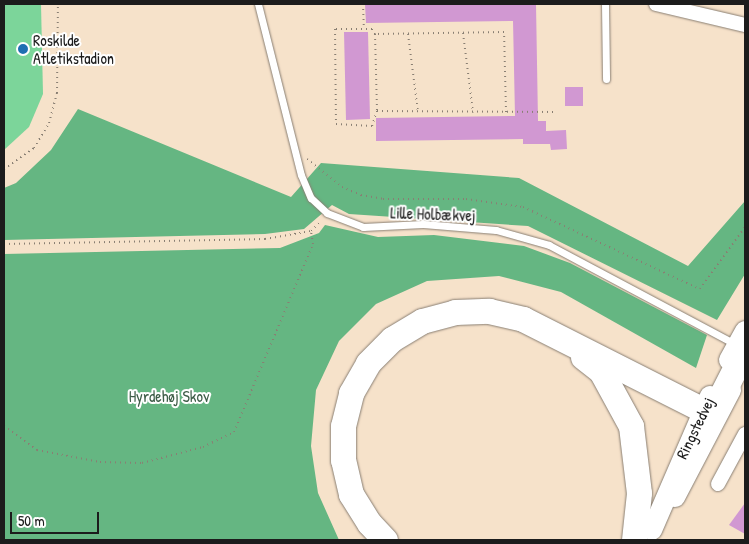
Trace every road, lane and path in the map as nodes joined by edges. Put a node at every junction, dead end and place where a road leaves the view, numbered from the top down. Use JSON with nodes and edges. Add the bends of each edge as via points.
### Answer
{"nodes":[{"id":1,"x":58,"y":4,"type":"edge"},
{"id":2,"x":258,"y":4,"type":"edge"},
{"id":3,"x":363,"y":4,"type":"edge"},
{"id":4,"x":605,"y":4,"type":"edge"},
{"id":5,"x":656,"y":4,"type":"edge"},
{"id":6,"x":745,"y":26,"type":"edge"},
{"id":7,"x":364,"y":29,"type":"junction"},
{"id":8,"x":463,"y":33,"type":"junction"},
{"id":9,"x":376,"y":34,"type":"junction"},
{"id":10,"x":408,"y":34,"type":"junction"},
{"id":11,"x":606,"y":79,"type":"dead end"},
{"id":12,"x":377,"y":111,"type":"junction"},
{"id":13,"x":418,"y":112,"type":"junction"},
{"id":14,"x":474,"y":112,"type":"junction"},
{"id":15,"x":506,"y":112,"type":"junction"},
{"id":16,"x":557,"y":112,"type":"dead end"},
{"id":17,"x":296,"y":155,"type":"junction"},
{"id":18,"x":4,"y":169,"type":"edge"},
{"id":19,"x":327,"y":213,"type":"junction"},
{"id":20,"x":745,"y":227,"type":"edge"},
{"id":21,"x":311,"y":231,"type":"junction"},
{"id":22,"x":4,"y":244,"type":"edge"},
{"id":23,"x":561,"y":337,"type":"junction"},
{"id":24,"x":743,"y":347,"type":"edge"},
{"id":25,"x":703,"y":410,"type":"junction"},
{"id":26,"x":4,"y":426,"type":"edge"},
{"id":27,"x":745,"y":434,"type":"edge"},
{"id":28,"x":718,"y":484,"type":"dead end"},
{"id":29,"x":644,"y":537,"type":"edge"},
{"id":30,"x":385,"y":540,"type":"edge"}],
"edges":[{"from":1,"to":18,"type":"path","via":[[57,93],[49,123],[34,148]]},
{"from":2,"to":17,"type":"lane","name":"Lille Holbækvej"},
{"from":3,"to":7,"type":"path"},
{"from":4,"to":11,"type":"lane"},
{"from":5,"to":6,"type":"street"},
{"from":7,"to":9,"type":"path"},
{"from":7,"to":12,"type":"path","via":[[334,29],[336,124],[372,126]]},
{"from":8,"to":10,"type":"path"},
{"from":8,"to":14,"type":"path"},
{"from":8,"to":15,"type":"path","via":[[504,32]]},
{"from":9,"to":10,"type":"path"},
{"from":9,"to":12,"type":"path"},
{"from":10,"to":13,"type":"path"},
{"from":12,"to":13,"type":"path"},
{"from":13,"to":14,"type":"path"},
{"from":14,"to":15,"type":"path"},
{"from":15,"to":16,"type":"path"},
{"from":17,"to":19,"type":"lane","name":"Lille Holbækvej","via":[[311,198]]},
{"from":17,"to":20,"type":"path","via":[[312,160],[342,187],[382,200],[466,199],[523,207],[700,289]]},
{"from":19,"to":21,"type":"path"},
{"from":19,"to":24,"type":"lane","name":"Lille Holbækvej","via":[[363,227],[423,224],[496,230],[549,245]]},
{"from":21,"to":22,"type":"path","via":[[265,239]]},
{"from":21,"to":26,"type":"path","via":[[313,244],[234,432],[203,447],[142,463],[100,462],[37,450]]},
{"from":23,"to":25,"type":"highway"},
{"from":23,"to":29,"type":"highway","via":[[601,371],[631,426]]},
{"from":23,"to":30,"type":"highway","via":[[506,315],[455,312],[422,321],[392,339],[368,363],[351,393],[343,426],[343,460],[352,494],[368,523]]},
{"from":24,"to":25,"type":"highway","via":[[720,398]]},
{"from":24,"to":29,"type":"street","name":"Ringstedvej","via":[[683,486]]},
{"from":25,"to":29,"type":"street","name":"Ringstedvej"},
{"from":27,"to":28,"type":"street"}]}
